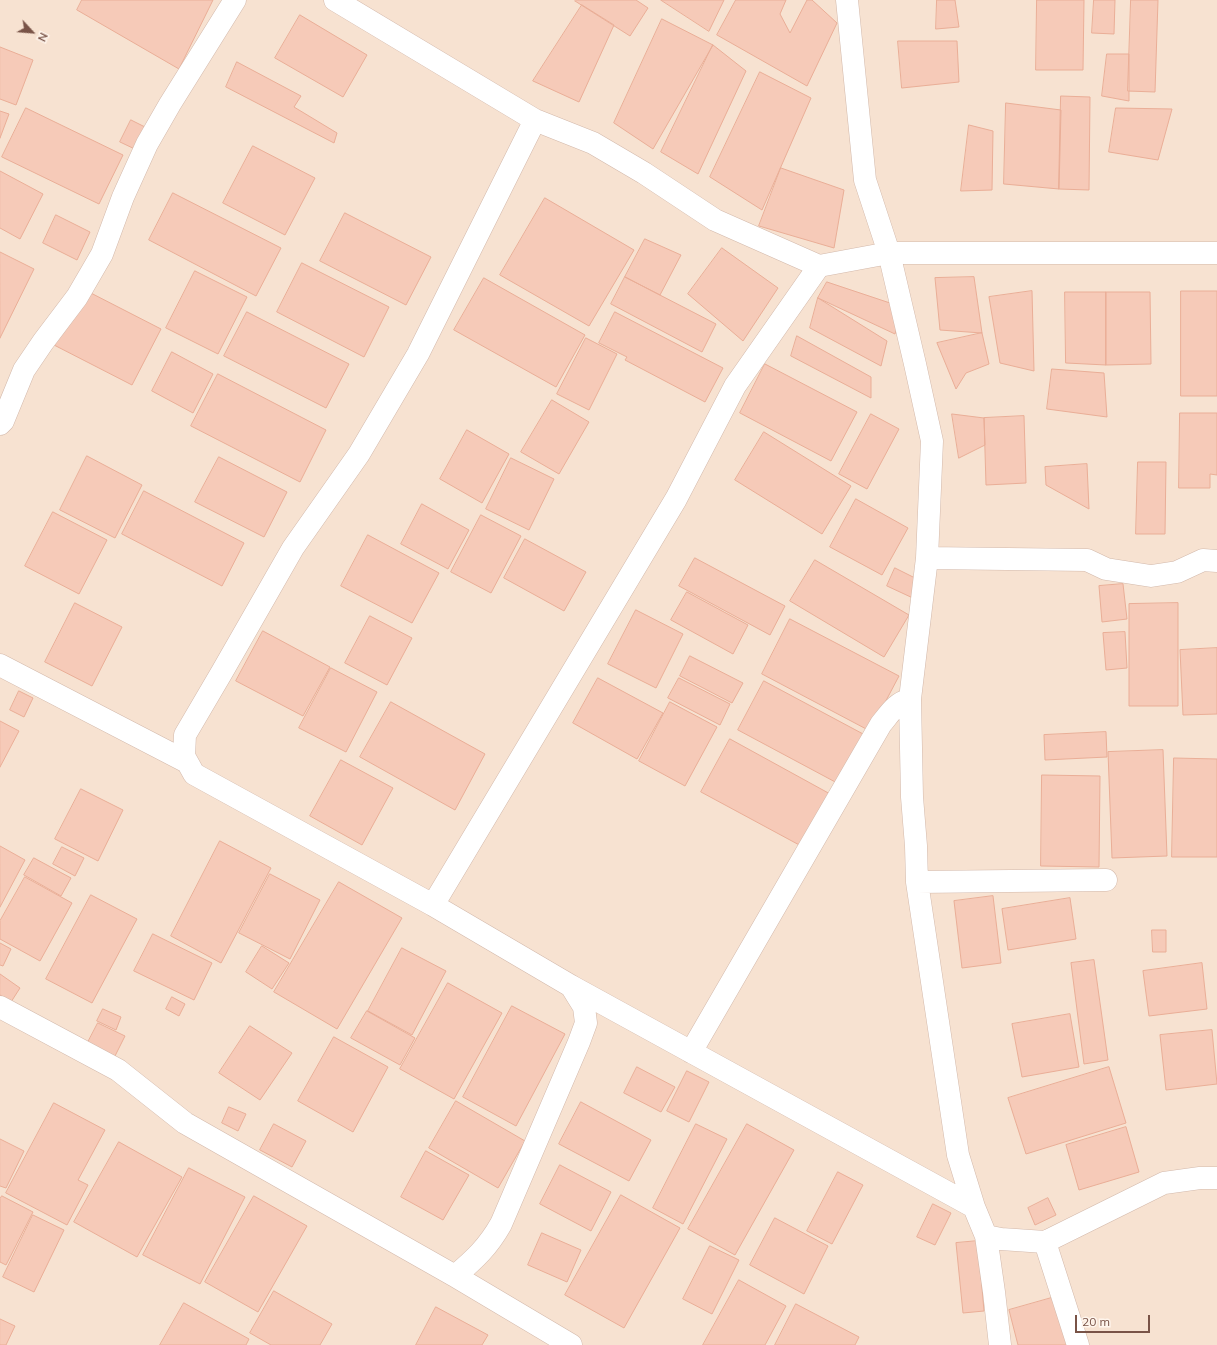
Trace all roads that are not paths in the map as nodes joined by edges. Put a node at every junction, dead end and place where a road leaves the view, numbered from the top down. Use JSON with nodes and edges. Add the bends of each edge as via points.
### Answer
{"nodes":[{"id":1,"x":235,"y":0,"type":"edge"},
{"id":2,"x":335,"y":0,"type":"edge"},
{"id":3,"x":847,"y":0,"type":"edge"},
{"id":4,"x":535,"y":120,"type":"junction"},
{"id":5,"x":1217,"y":252,"type":"edge"},
{"id":6,"x":889,"y":253,"type":"junction"},
{"id":7,"x":819,"y":266,"type":"junction"},
{"id":8,"x":0,"y":424,"type":"edge"},
{"id":9,"x":927,"y":558,"type":"junction"},
{"id":10,"x":1217,"y":561,"type":"edge"},
{"id":11,"x":0,"y":665,"type":"edge"},
{"id":12,"x":910,"y":699,"type":"junction"},
{"id":13,"x":187,"y":762,"type":"junction"},
{"id":14,"x":1106,"y":880,"type":"dead end"},
{"id":15,"x":917,"y":882,"type":"junction"},
{"id":16,"x":433,"y":905,"type":"junction"},
{"id":17,"x":571,"y":986,"type":"junction"},
{"id":18,"x":0,"y":1007,"type":"edge"},
{"id":19,"x":691,"y":1052,"type":"junction"},
{"id":20,"x":1217,"y":1178,"type":"edge"},
{"id":21,"x":974,"y":1206,"type":"junction"},
{"id":22,"x":986,"y":1236,"type":"junction"},
{"id":23,"x":1045,"y":1242,"type":"junction"},
{"id":24,"x":455,"y":1276,"type":"junction"},
{"id":25,"x":571,"y":1345,"type":"edge"},
{"id":26,"x":1000,"y":1345,"type":"edge"},
{"id":27,"x":1078,"y":1345,"type":"edge"}],
"edges":[{"from":1,"to":8,"type":"street","via":[[147,144],[123,197],[102,254],[77,297],[24,370]]},
{"from":2,"to":4,"type":"street"},
{"from":3,"to":6,"type":"street","via":[[865,180]]},
{"from":4,"to":7,"type":"street","via":[[593,142],[715,220]]},
{"from":4,"to":13,"type":"street","via":[[418,354],[359,454],[293,548],[185,735],[184,756]]},
{"from":5,"to":6,"type":"street"},
{"from":6,"to":7,"type":"street"},
{"from":6,"to":9,"type":"street","via":[[932,441]]},
{"from":7,"to":16,"type":"street","via":[[735,386],[676,499]]},
{"from":9,"to":10,"type":"street","via":[[1087,560],[1106,570],[1150,576],[1177,572],[1203,560]]},
{"from":9,"to":12,"type":"street"},
{"from":11,"to":13,"type":"street"},
{"from":12,"to":15,"type":"street"},
{"from":12,"to":19,"type":"street","via":[[895,706],[881,724]]},
{"from":13,"to":16,"type":"street","via":[[194,774]]},
{"from":14,"to":15,"type":"street"},
{"from":15,"to":21,"type":"street","via":[[958,1155]]},
{"from":16,"to":17,"type":"street"},
{"from":17,"to":19,"type":"street"},
{"from":17,"to":24,"type":"street","via":[[584,1007],[586,1023],[579,1042],[501,1224],[476,1258]]},
{"from":18,"to":24,"type":"street","via":[[118,1070],[186,1123]]},
{"from":19,"to":21,"type":"street"},
{"from":20,"to":23,"type":"street","via":[[1164,1183]]},
{"from":21,"to":22,"type":"street"},
{"from":22,"to":23,"type":"street"},
{"from":22,"to":26,"type":"street"},
{"from":23,"to":27,"type":"street"},
{"from":24,"to":25,"type":"street"}]}
